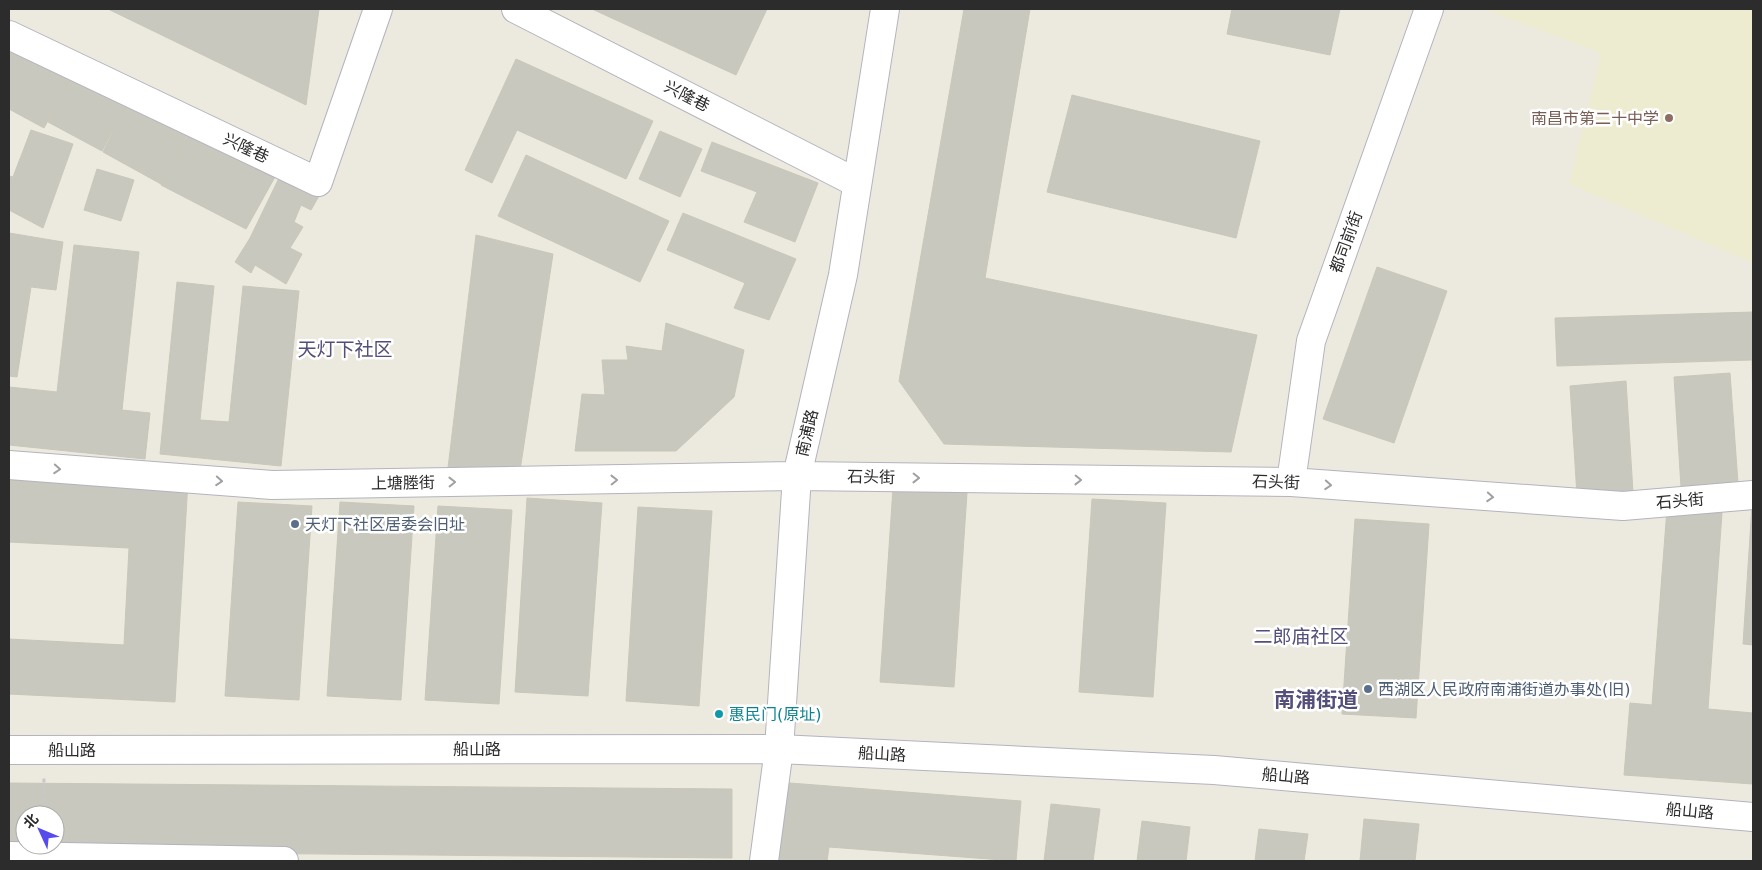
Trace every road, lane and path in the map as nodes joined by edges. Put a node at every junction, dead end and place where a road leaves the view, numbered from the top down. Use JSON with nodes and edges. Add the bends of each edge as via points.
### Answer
{"nodes":[{"id":1,"x":378,"y":9,"type":"edge"},
{"id":2,"x":516,"y":9,"type":"edge"},
{"id":3,"x":885,"y":9,"type":"edge"},
{"id":4,"x":1429,"y":9,"type":"edge"},
{"id":5,"x":9,"y":35,"type":"edge"},
{"id":6,"x":857,"y":183,"type":"junction"},
{"id":7,"x":9,"y":465,"type":"edge"},
{"id":8,"x":797,"y":476,"type":"junction"},
{"id":9,"x":1291,"y":482,"type":"junction"},
{"id":10,"x":1753,"y":495,"type":"edge"},
{"id":11,"x":780,"y":749,"type":"junction"},
{"id":12,"x":9,"y":750,"type":"edge"},
{"id":13,"x":45,"y":750,"type":"junction"},
{"id":14,"x":43,"y":805,"type":"edge"},
{"id":15,"x":1753,"y":817,"type":"edge"},
{"id":16,"x":9,"y":856,"type":"edge"},
{"id":17,"x":284,"y":861,"type":"edge"},
{"id":18,"x":764,"y":861,"type":"edge"}],
"edges":[{"from":1,"to":5,"type":"street","name":"兴隆巷","via":[[318,182]]},
{"from":2,"to":6,"type":"street","name":"兴隆巷"},
{"from":3,"to":6,"type":"street","name":"南浦路"},
{"from":4,"to":9,"type":"street","name":"都司前街","via":[[1311,341]]},
{"from":6,"to":8,"type":"street","name":"南浦路","via":[[843,275]]},
{"from":7,"to":8,"type":"street","name":"上塘塍街","one_way":true,"via":[[272,485]]},
{"from":8,"to":9,"type":"street","name":"石头街","one_way":true},
{"from":8,"to":11,"type":"street","name":"南浦路"},
{"from":9,"to":10,"type":"street","name":"石头街","one_way":true,"via":[[1623,506]]},
{"from":11,"to":13,"type":"street","name":"船山路"},
{"from":11,"to":15,"type":"street","name":"船山路","via":[[1214,770]]},
{"from":11,"to":18,"type":"street","name":"南浦路"},
{"from":12,"to":13,"type":"street","name":"船山路"},
{"from":13,"to":14,"type":"path"},
{"from":16,"to":17,"type":"street"}]}
